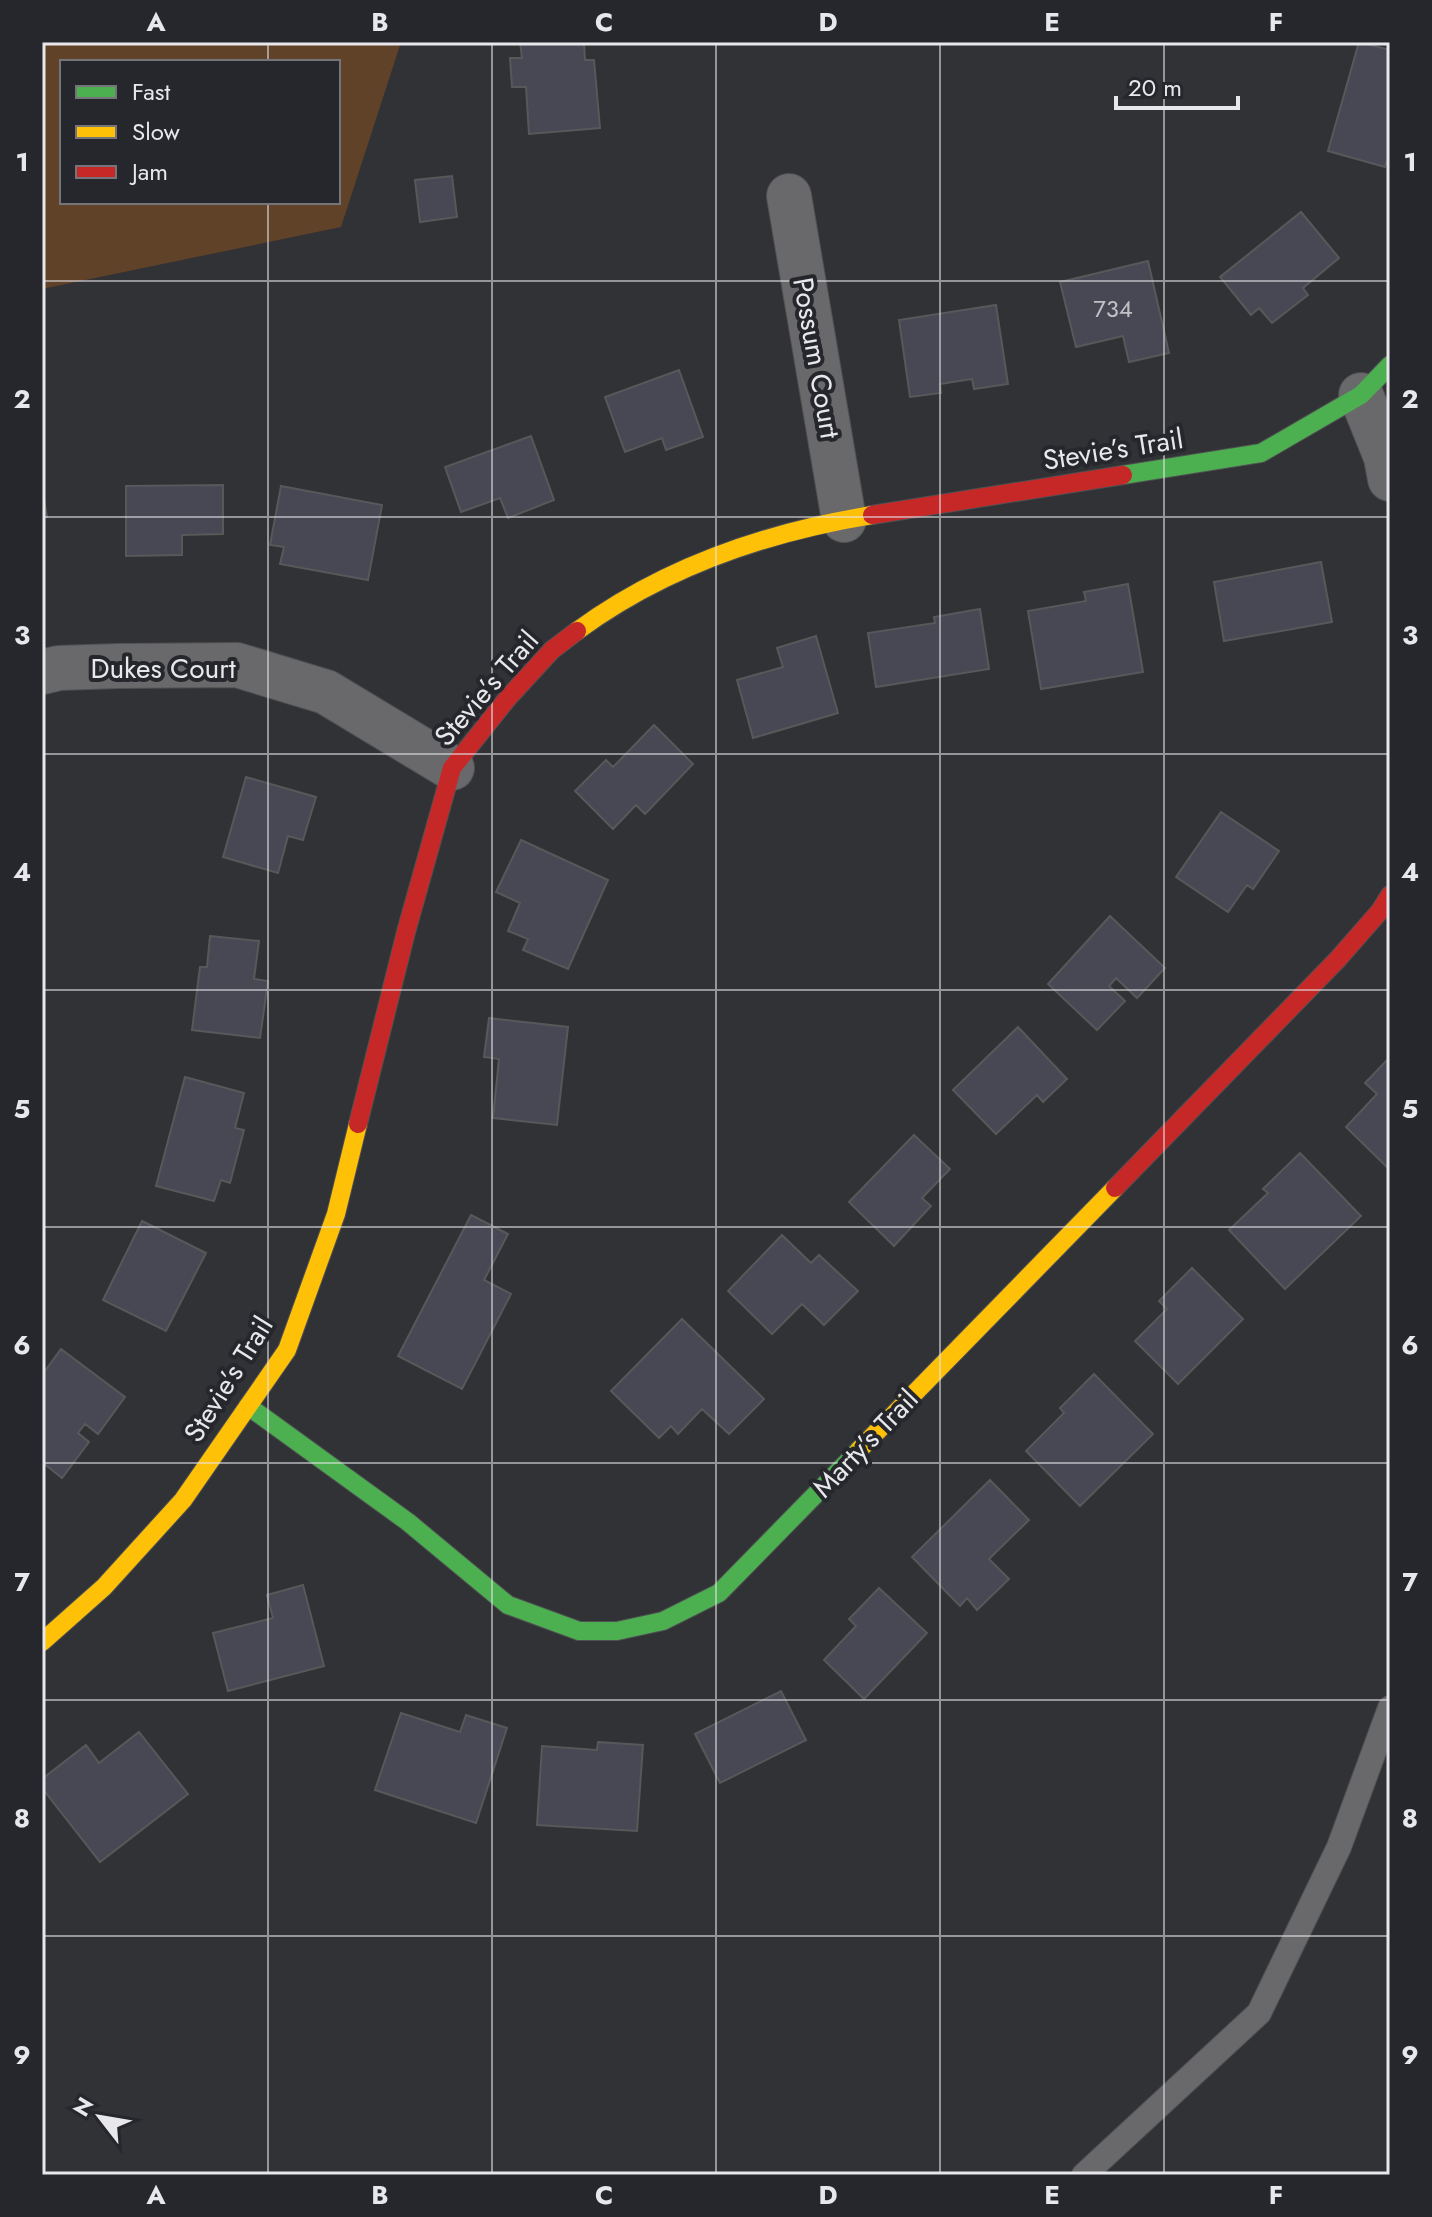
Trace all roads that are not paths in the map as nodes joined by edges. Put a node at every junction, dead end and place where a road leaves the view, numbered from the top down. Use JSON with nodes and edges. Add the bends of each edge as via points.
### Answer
{"nodes":[{"id":1,"x":789,"y":196,"type":"dead end"},
{"id":2,"x":1376,"y":380,"type":"edge"},
{"id":3,"x":1390,"y":479,"type":"edge"},
{"id":4,"x":844,"y":520,"type":"junction"},
{"id":5,"x":42,"y":672,"type":"edge"},
{"id":6,"x":452,"y":768,"type":"junction"},
{"id":7,"x":1390,"y":895,"type":"edge"},
{"id":8,"x":248,"y":1406,"type":"junction"},
{"id":9,"x":42,"y":1642,"type":"edge"},
{"id":10,"x":1390,"y":1708,"type":"edge"},
{"id":11,"x":1084,"y":2175,"type":"edge"}],
"edges":[{"from":1,"to":4,"type":"street","name":"Possum Court"},
{"from":2,"to":3,"type":"street"},
{"from":2,"to":4,"type":"street","name":"Stevie’s Trail","via":[[1261,453]]},
{"from":4,"to":6,"type":"street","name":"Stevie’s Trail","via":[[684,568],[613,605],[552,650]]},
{"from":5,"to":6,"type":"street","name":"Dukes Court","via":[[237,665],[326,692]]},
{"from":6,"to":8,"type":"street","name":"Stevie’s Trail","via":[[336,1214],[287,1350]]},
{"from":7,"to":8,"type":"street","name":"Marty’s Trail","via":[[1338,959],[719,1593],[663,1621],[617,1631],[579,1631],[508,1605],[408,1522]]},
{"from":8,"to":9,"type":"street","name":"Stevie’s Trail","via":[[183,1500],[104,1587]]},
{"from":10,"to":11,"type":"lane","via":[[1339,1847],[1259,2013]]}]}
